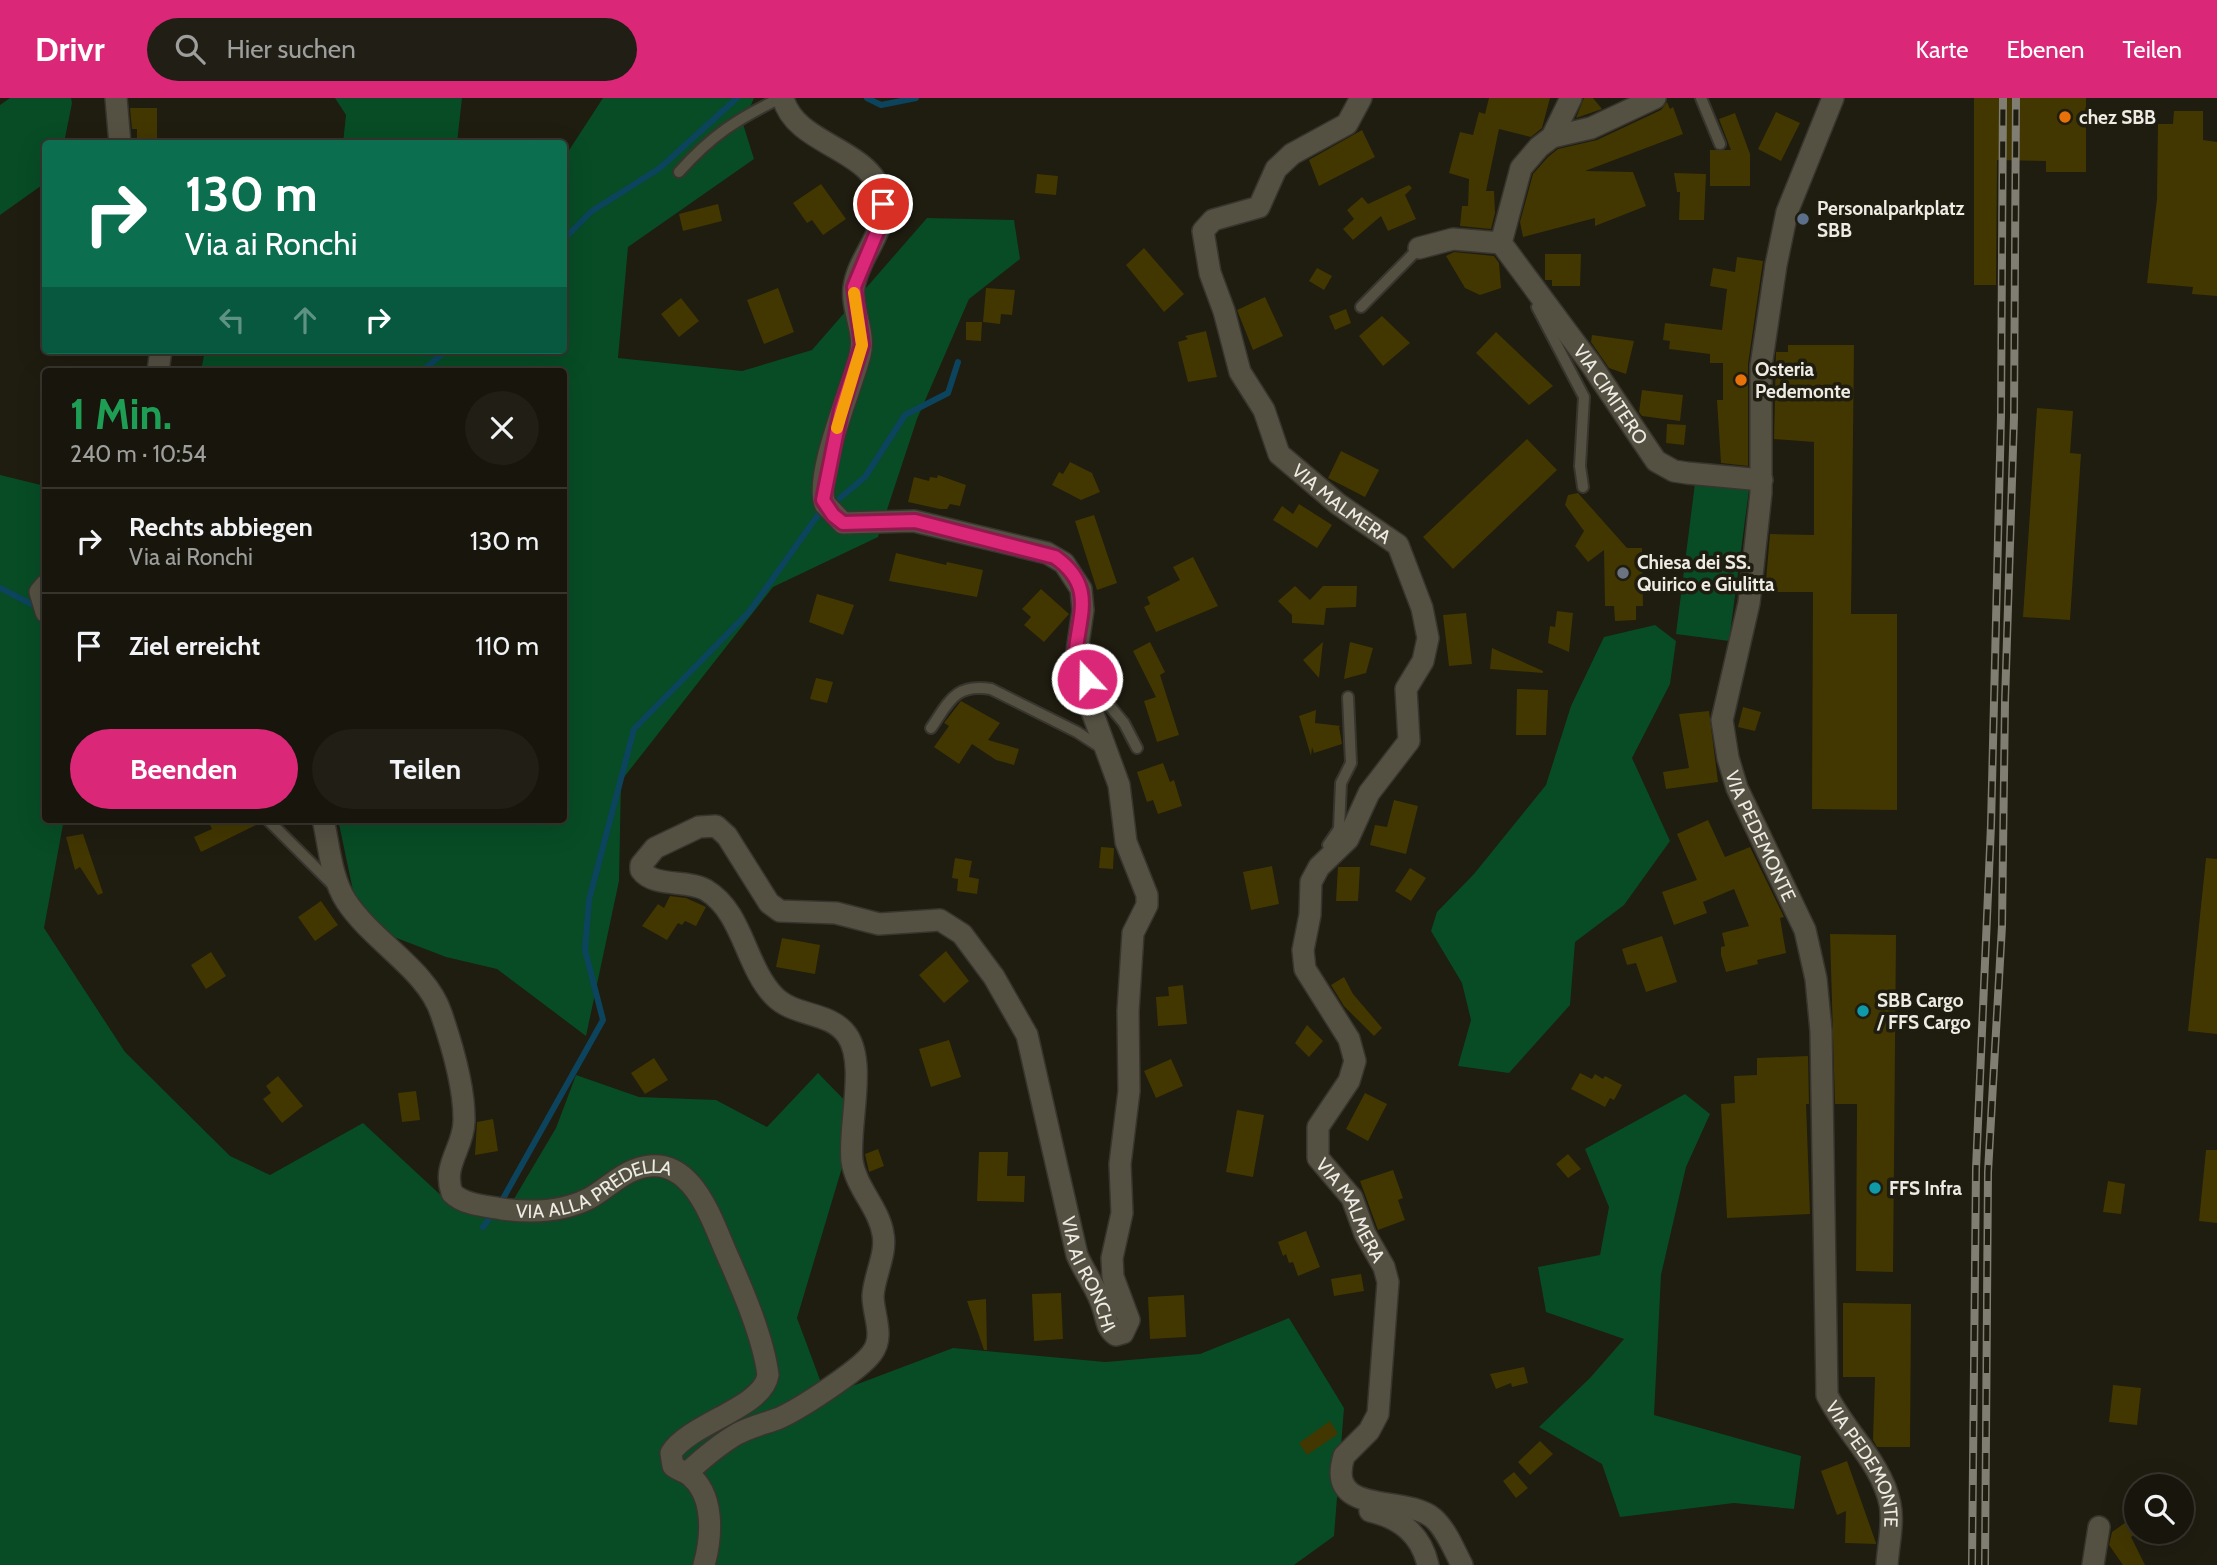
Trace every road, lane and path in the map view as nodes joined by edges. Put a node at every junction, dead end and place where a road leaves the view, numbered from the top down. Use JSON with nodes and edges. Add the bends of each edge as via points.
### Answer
{"nodes":[{"id":1,"x":116,"y":98,"type":"edge"},
{"id":2,"x":782,"y":98,"type":"edge"},
{"id":3,"x":1360,"y":98,"type":"edge"},
{"id":4,"x":1571,"y":98,"type":"edge"},
{"id":5,"x":1656,"y":98,"type":"edge"},
{"id":6,"x":1701,"y":98,"type":"edge"},
{"id":7,"x":1833,"y":98,"type":"edge"},
{"id":8,"x":1552,"y":137,"type":"junction"},
{"id":9,"x":120,"y":140,"type":"edge"},
{"id":10,"x":1720,"y":145,"type":"dead end"},
{"id":11,"x":679,"y":172,"type":"dead end"},
{"id":12,"x":1501,"y":243,"type":"junction"},
{"id":13,"x":1419,"y":248,"type":"joint"},
{"id":14,"x":1521,"y":266,"type":"junction"},
{"id":15,"x":1361,"y":307,"type":"dead end"},
{"id":16,"x":1762,"y":480,"type":"junction"},
{"id":17,"x":1583,"y":487,"type":"dead end"},
{"id":18,"x":1075,"y":665,"type":"junction"},
{"id":19,"x":1348,"y":697,"type":"dead end"},
{"id":20,"x":931,"y":728,"type":"dead end"},
{"id":21,"x":1137,"y":748,"type":"dead end"},
{"id":22,"x":1108,"y":752,"type":"junction"},
{"id":23,"x":271,"y":823,"type":"edge"},
{"id":24,"x":324,"y":823,"type":"edge"},
{"id":25,"x":1317,"y":871,"type":"junction"},
{"id":26,"x":341,"y":892,"type":"junction"},
{"id":27,"x":687,"y":1473,"type":"junction"},
{"id":28,"x":1347,"y":1491,"type":"junction"},
{"id":29,"x":2099,"y":1527,"type":"dead end"},
{"id":30,"x":704,"y":1565,"type":"edge"},
{"id":31,"x":1428,"y":1565,"type":"edge"},
{"id":32,"x":1462,"y":1565,"type":"edge"},
{"id":33,"x":1887,"y":1565,"type":"edge"},
{"id":34,"x":2092,"y":1565,"type":"edge"}],
"edges":[{"from":1,"to":9,"type":"street"},
{"from":2,"to":11,"type":"lane","via":[[732,122]]},
{"from":2,"to":18,"type":"street","name":"VIA AI RONCHI","via":[[802,126],[866,169],[883,204],[879,227],[854,287],[862,345],[826,473],[825,504],[843,523],[915,521],[1055,557],[1072,572],[1084,601]]},
{"from":3,"to":25,"type":"street","name":"VIA MALMERA","via":[[1348,124],[1292,154],[1276,169],[1259,207],[1213,220],[1203,236],[1240,372],[1264,410],[1275,448],[1303,477],[1398,545],[1407,560],[1427,628],[1427,650],[1406,689],[1407,747],[1369,793],[1348,839]]},
{"from":4,"to":8,"type":"street"},
{"from":5,"to":8,"type":"street","via":[[1591,128]]},
{"from":6,"to":10,"type":"lane"},
{"from":7,"to":16,"type":"street","name":"VIA PEDEMONTE","via":[[1787,212],[1776,265],[1761,366]]},
{"from":8,"to":12,"type":"street","via":[[1521,168]]},
{"from":12,"to":13,"type":"street","via":[[1453,239]]},
{"from":12,"to":14,"type":"street","name":"VIA CIMITERO"},
{"from":13,"to":15,"type":"lane"},
{"from":14,"to":16,"type":"street","name":"VIA CIMITERO","via":[[1656,461],[1674,471]]},
{"from":14,"to":17,"type":"lane","via":[[1522,278],[1584,397]]},
{"from":16,"to":33,"type":"street","name":"VIA PEDEMONTE","via":[[1749,603],[1722,720],[1737,788],[1786,886],[1813,958],[1821,1031],[1827,1395],[1875,1466],[1891,1505]]},
{"from":18,"to":21,"type":"lane","via":[[1124,723]]},
{"from":18,"to":22,"type":"street","name":"VIA AI RONCHI"},
{"from":19,"to":25,"type":"lane","via":[[1352,755],[1341,783],[1339,829],[1314,862]]},
{"from":20,"to":22,"type":"lane","via":[[957,693],[982,687],[1077,732]]},
{"from":22,"to":27,"type":"street","name":"VIA AI RONCHI","via":[[1119,785],[1126,842],[1147,895],[1133,933],[1129,1091],[1120,1164],[1122,1213],[1112,1258],[1113,1277],[1129,1320],[1120,1335],[1108,1328],[1103,1305],[1077,1255],[1027,1035],[995,977],[962,934],[940,920],[879,924],[835,913],[780,911],[769,903],[716,826],[699,827],[644,858],[644,874],[704,889],[722,905],[776,998],[838,1025],[849,1038],[855,1062],[853,1163],[884,1235],[873,1298],[878,1336],[874,1351],[787,1414],[725,1442]]},
{"from":23,"to":26,"type":"lane"},
{"from":24,"to":26,"type":"street","name":"VIA ALLA PREDELLA"},
{"from":25,"to":28,"type":"street","name":"VIA MALMERA","via":[[1310,889],[1303,961],[1308,978],[1349,1039],[1355,1061],[1344,1090],[1318,1127],[1316,1149],[1321,1164],[1352,1198],[1388,1282],[1378,1414],[1369,1431],[1344,1456],[1340,1476]]},
{"from":26,"to":27,"type":"street","name":"VIA ALLA PREDELLA","via":[[371,934],[428,985],[436,999],[463,1108],[462,1136],[448,1168],[456,1197],[520,1212],[551,1210],[590,1198],[632,1170],[654,1166],[680,1173],[704,1202],[735,1274],[768,1375],[760,1392],[675,1447],[670,1459],[678,1471]]},
{"from":27,"to":30,"type":"street","name":"VIA ALLA PREDELLA","via":[[708,1509]]},
{"from":28,"to":31,"type":"street","via":[[1346,1499],[1354,1508],[1405,1524]]},
{"from":28,"to":32,"type":"street","via":[[1432,1517]]},
{"from":29,"to":34,"type":"street"}]}
